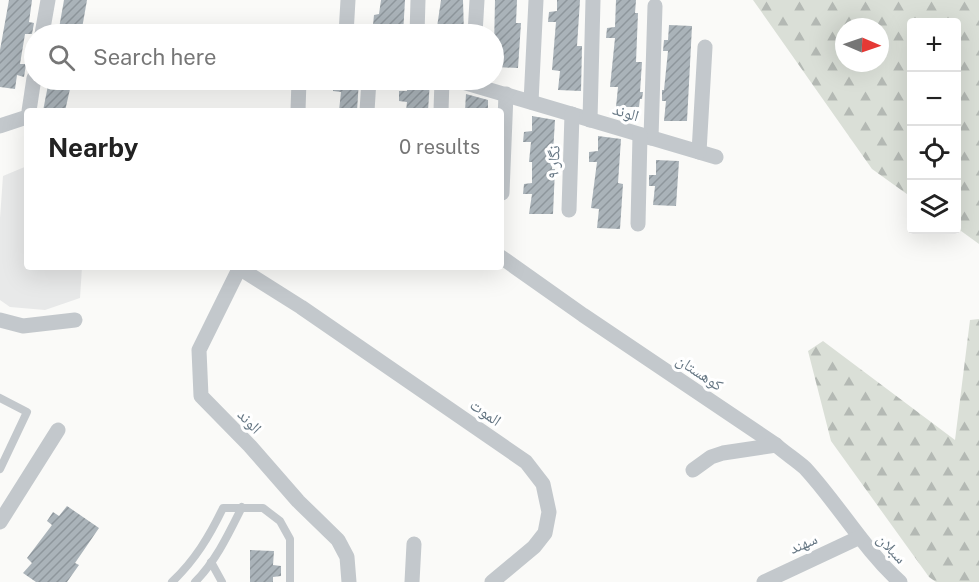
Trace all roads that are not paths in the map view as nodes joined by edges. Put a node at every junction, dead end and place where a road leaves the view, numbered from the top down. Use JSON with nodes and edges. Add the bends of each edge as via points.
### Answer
{"nodes":[{"id":1,"x":48,"y":0,"type":"edge"},
{"id":2,"x":348,"y":0,"type":"edge"},
{"id":3,"x":418,"y":0,"type":"edge"},
{"id":4,"x":477,"y":0,"type":"edge"},
{"id":5,"x":536,"y":0,"type":"edge"},
{"id":6,"x":592,"y":0,"type":"edge"},
{"id":7,"x":655,"y":6,"type":"dead end"},
{"id":8,"x":44,"y":24,"type":"edge"},
{"id":9,"x":347,"y":24,"type":"edge"},
{"id":10,"x":417,"y":24,"type":"edge"},
{"id":11,"x":476,"y":24,"type":"edge"},
{"id":12,"x":705,"y":47,"type":"dead end"},
{"id":13,"x":32,"y":90,"type":"edge"},
{"id":14,"x":299,"y":90,"type":"edge"},
{"id":15,"x":368,"y":90,"type":"edge"},
{"id":16,"x":442,"y":90,"type":"edge"},
{"id":17,"x":495,"y":90,"type":"edge"},
{"id":18,"x":506,"y":94,"type":"junction"},
{"id":19,"x":531,"y":102,"type":"junction"},
{"id":20,"x":29,"y":108,"type":"edge"},
{"id":21,"x":298,"y":108,"type":"edge"},
{"id":22,"x":367,"y":108,"type":"edge"},
{"id":23,"x":441,"y":108,"type":"edge"},
{"id":24,"x":572,"y":114,"type":"junction"},
{"id":25,"x":24,"y":118,"type":"edge"},
{"id":26,"x":590,"y":120,"type":"junction"},
{"id":27,"x":0,"y":126,"type":"edge"},
{"id":28,"x":646,"y":136,"type":"junction"},
{"id":29,"x":504,"y":144,"type":"edge"},
{"id":30,"x":699,"y":153,"type":"junction"},
{"id":31,"x":716,"y":158,"type":"dead end"},
{"id":32,"x":569,"y":210,"type":"dead end"},
{"id":33,"x":638,"y":224,"type":"dead end"},
{"id":34,"x":504,"y":260,"type":"edge"},
{"id":35,"x":239,"y":270,"type":"edge"},
{"id":36,"x":243,"y":270,"type":"edge"},
{"id":37,"x":0,"y":320,"type":"edge"},
{"id":38,"x":75,"y":320,"type":"dead end"},
{"id":39,"x":0,"y":398,"type":"edge"},
{"id":40,"x":58,"y":430,"type":"dead end"},
{"id":41,"x":776,"y":445,"type":"junction"},
{"id":42,"x":0,"y":469,"type":"edge"},
{"id":43,"x":693,"y":470,"type":"dead end"},
{"id":44,"x":242,"y":507,"type":"junction"},
{"id":45,"x":0,"y":522,"type":"edge"},
{"id":46,"x":858,"y":538,"type":"junction"},
{"id":47,"x":414,"y":544,"type":"dead end"},
{"id":48,"x":211,"y":562,"type":"junction"},
{"id":49,"x":172,"y":582,"type":"edge"},
{"id":50,"x":195,"y":582,"type":"edge"},
{"id":51,"x":222,"y":582,"type":"edge"},
{"id":52,"x":290,"y":582,"type":"edge"},
{"id":53,"x":349,"y":582,"type":"edge"},
{"id":54,"x":411,"y":582,"type":"edge"},
{"id":55,"x":492,"y":582,"type":"edge"},
{"id":56,"x":764,"y":582,"type":"edge"},
{"id":57,"x":900,"y":582,"type":"edge"}],
"edges":[{"from":1,"to":8,"type":"street"},
{"from":2,"to":9,"type":"street"},
{"from":3,"to":10,"type":"street"},
{"from":4,"to":11,"type":"street"},
{"from":5,"to":19,"type":"street"},
{"from":6,"to":26,"type":"street"},
{"from":7,"to":28,"type":"street"},
{"from":12,"to":30,"type":"street"},
{"from":13,"to":20,"type":"street"},
{"from":14,"to":21,"type":"street"},
{"from":15,"to":22,"type":"street"},
{"from":16,"to":23,"type":"street"},
{"from":17,"to":18,"type":"street","name":"الوند"},
{"from":18,"to":19,"type":"street","name":"الوند"},
{"from":18,"to":29,"type":"street"},
{"from":19,"to":24,"type":"street","name":"الوند"},
{"from":24,"to":26,"type":"street","name":"الوند"},
{"from":24,"to":32,"type":"street","name":"نگار ۹"},
{"from":25,"to":27,"type":"street"},
{"from":26,"to":28,"type":"street","name":"الوند"},
{"from":28,"to":30,"type":"street","name":"الوند"},
{"from":28,"to":33,"type":"street"},
{"from":30,"to":31,"type":"street","name":"الوند"},
{"from":34,"to":41,"type":"street","name":"کوهستان"},
{"from":35,"to":53,"type":"street","name":"الوند","via":[[199,350],[201,396],[338,540],[347,557]]},
{"from":36,"to":55,"type":"street","name":"الموت","via":[[526,462],[543,484],[549,512],[545,533]]},
{"from":37,"to":38,"type":"street","via":[[23,326]]},
{"from":39,"to":42,"type":"lane","via":[[27,412]]},
{"from":40,"to":45,"type":"street"},
{"from":41,"to":43,"type":"street","via":[[723,453]]},
{"from":41,"to":46,"type":"street","name":"کوهستان","via":[[803,466]]},
{"from":44,"to":48,"type":"lane"},
{"from":44,"to":49,"type":"lane","via":[[223,508],[210,536],[190,565]]},
{"from":44,"to":52,"type":"lane","via":[[263,508],[280,520],[290,539]]},
{"from":46,"to":56,"type":"street","name":"سهند"},
{"from":46,"to":57,"type":"street","name":"سبلان"},
{"from":47,"to":54,"type":"street"},
{"from":48,"to":50,"type":"lane"},
{"from":48,"to":51,"type":"lane"}]}
